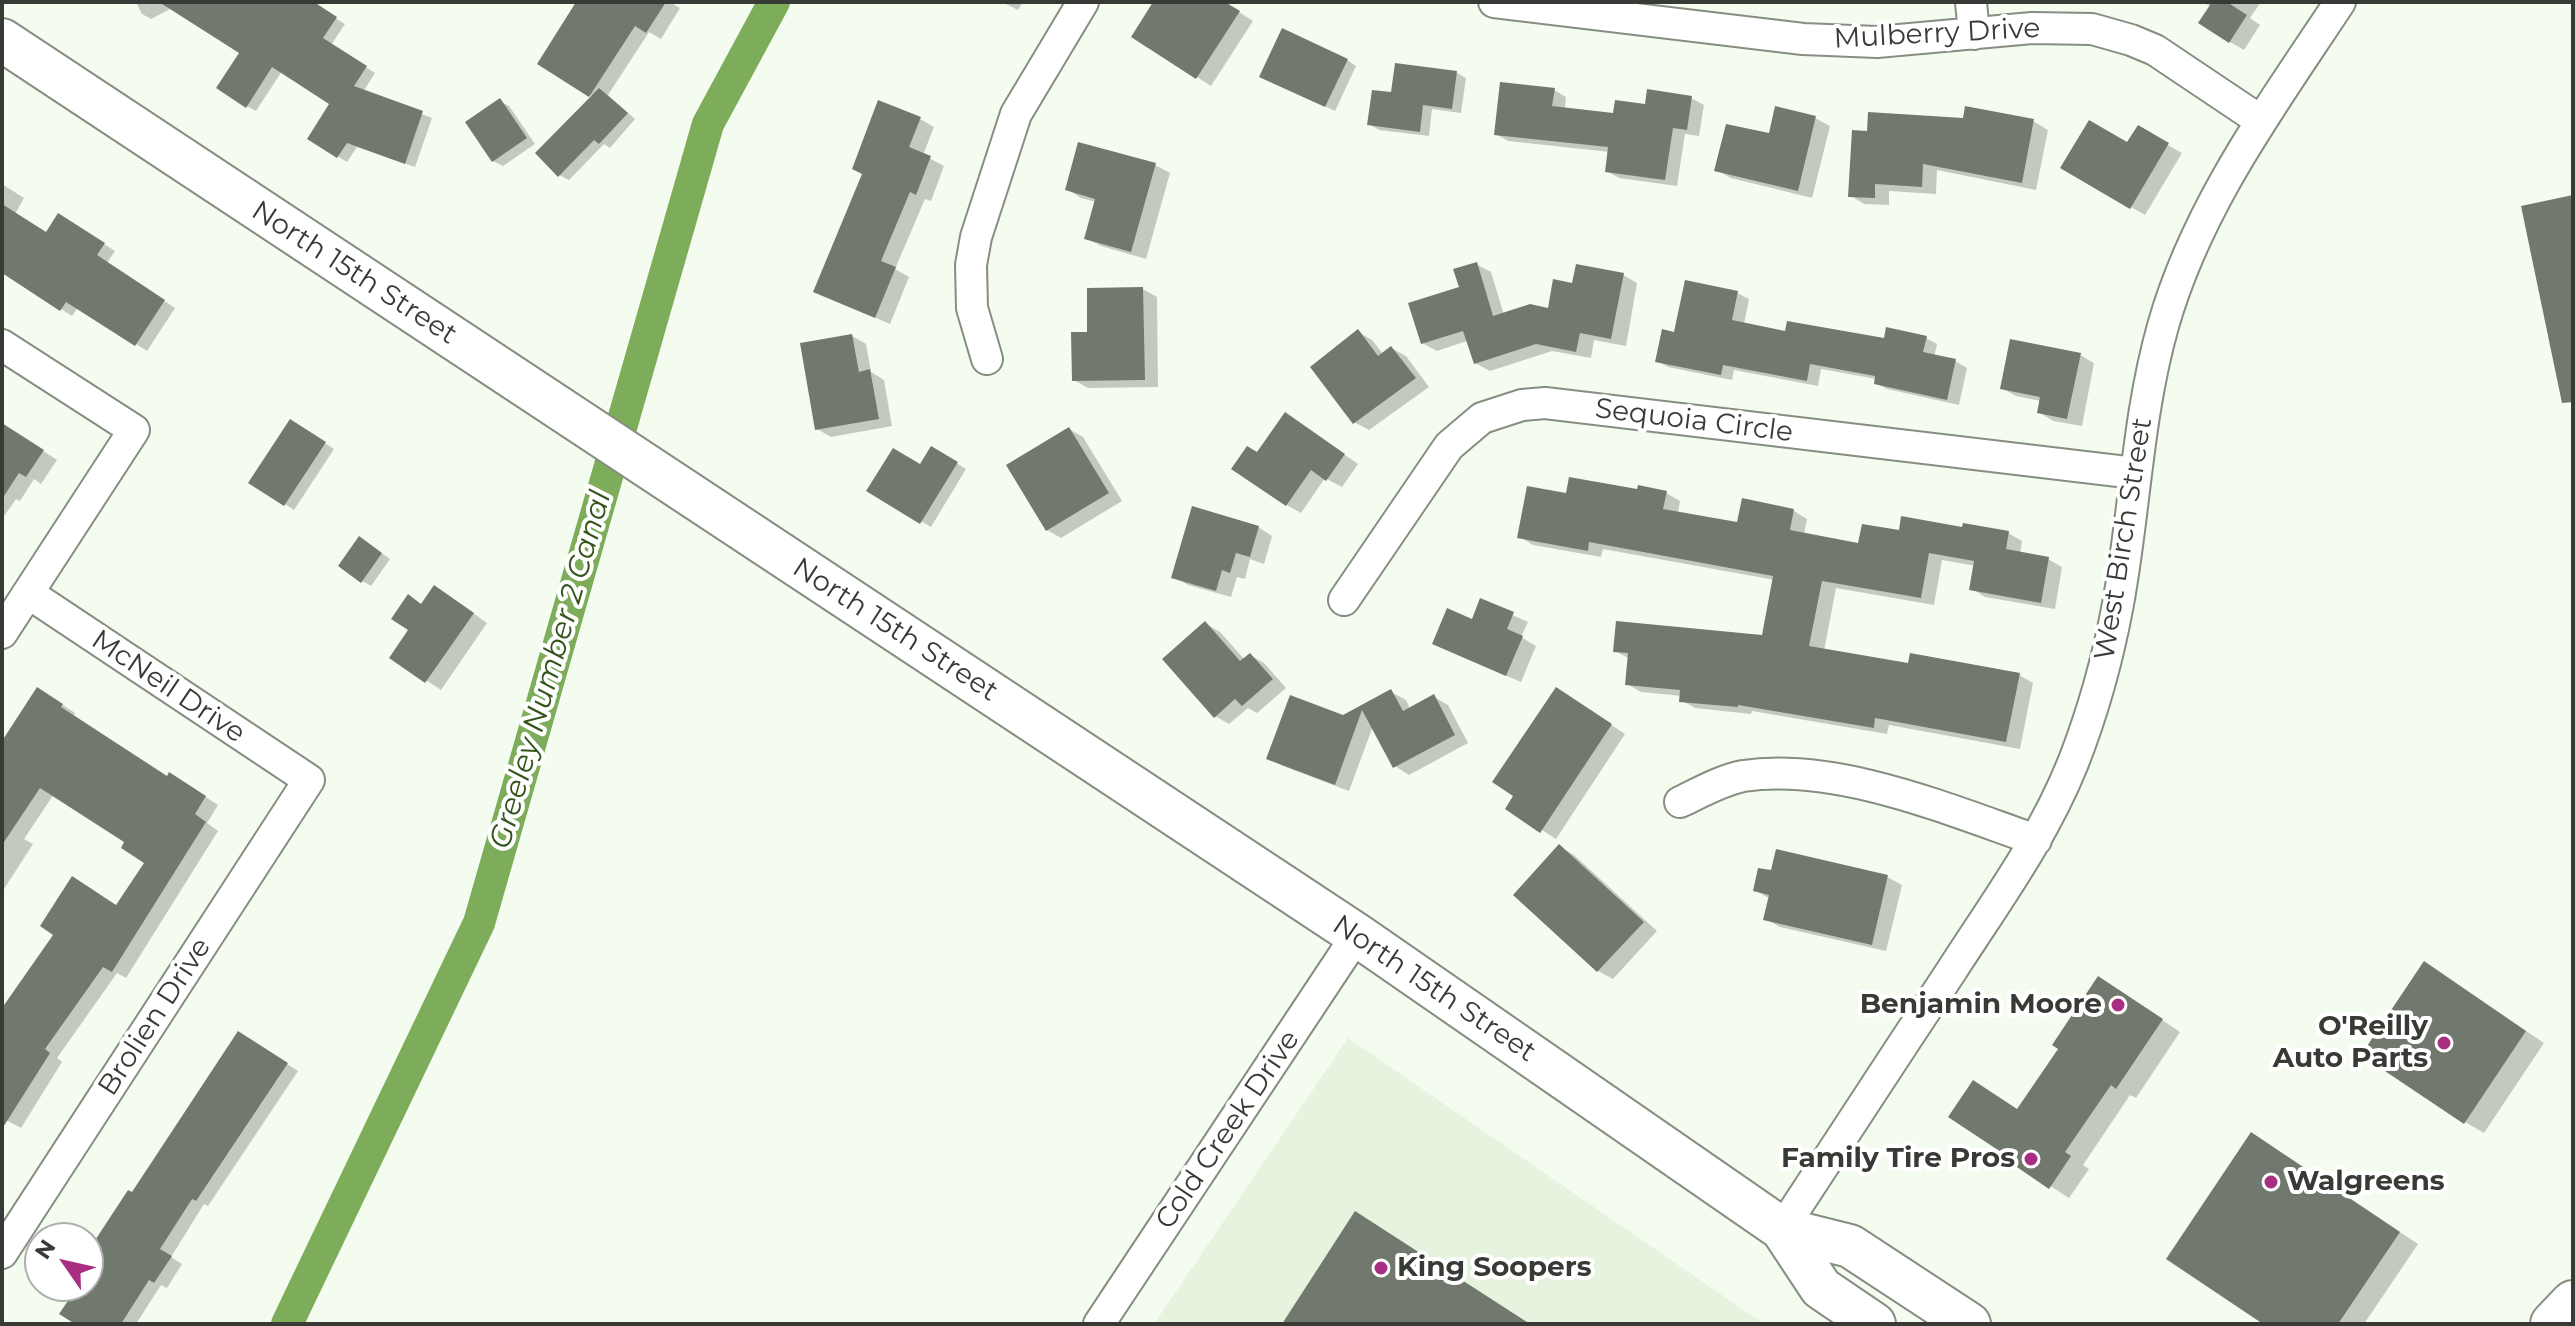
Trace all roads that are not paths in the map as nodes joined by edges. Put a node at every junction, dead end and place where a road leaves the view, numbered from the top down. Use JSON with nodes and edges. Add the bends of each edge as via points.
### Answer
{"nodes":[{"id":1,"x":1083,"y":2,"type":"edge"},
{"id":2,"x":1494,"y":2,"type":"edge"},
{"id":3,"x":1971,"y":2,"type":"edge"},
{"id":4,"x":2340,"y":2,"type":"edge"},
{"id":5,"x":1974,"y":34,"type":"junction"},
{"id":6,"x":2,"y":40,"type":"edge"},
{"id":7,"x":2261,"y":121,"type":"junction"},
{"id":8,"x":2,"y":345,"type":"edge"},
{"id":9,"x":987,"y":359,"type":"dead end"},
{"id":10,"x":2135,"y":473,"type":"junction"},
{"id":11,"x":28,"y":593,"type":"junction"},
{"id":12,"x":1344,"y":600,"type":"dead end"},
{"id":13,"x":2,"y":633,"type":"edge"},
{"id":14,"x":309,"y":780,"type":"joint"},
{"id":15,"x":1680,"y":802,"type":"dead end"},
{"id":16,"x":2036,"y":840,"type":"junction"},
{"id":17,"x":1357,"y":935,"type":"junction"},
{"id":18,"x":1782,"y":1229,"type":"junction"},
{"id":19,"x":2,"y":1253,"type":"edge"},
{"id":20,"x":2573,"y":1303,"type":"edge"},
{"id":21,"x":2573,"y":1311,"type":"edge"},
{"id":22,"x":1964,"y":1321,"type":"edge"},
{"id":23,"x":1099,"y":1324,"type":"edge"},
{"id":24,"x":1874,"y":1324,"type":"edge"},
{"id":25,"x":2553,"y":1324,"type":"edge"},
{"id":26,"x":2565,"y":1324,"type":"edge"}],
"edges":[{"from":1,"to":9,"type":"street","via":[[1016,114],[976,237],[972,308]]},
{"from":2,"to":5,"type":"street","name":"Mulberry Drive","via":[[1803,39],[1877,42]]},
{"from":3,"to":5,"type":"street"},
{"from":4,"to":7,"type":"street","name":"West Birch Street"},
{"from":5,"to":7,"type":"street","name":"Mulberry Drive","via":[[2073,28],[2131,40],[2155,50]]},
{"from":6,"to":17,"type":"street","name":"North 15th Street"},
{"from":7,"to":10,"type":"street","name":"West Birch Street","via":[[2214,200],[2173,295],[2152,372]]},
{"from":8,"to":11,"type":"street","via":[[134,430]]},
{"from":10,"to":12,"type":"street","name":"Sequoia Circle","via":[[1545,403],[1522,405],[1482,418],[1449,446]]},
{"from":10,"to":16,"type":"street","name":"West Birch Street","via":[[2103,672],[2072,763]]},
{"from":11,"to":13,"type":"street"},
{"from":11,"to":14,"type":"street","name":"McNeil Drive"},
{"from":14,"to":19,"type":"street","name":"Brolien Drive"},
{"from":15,"to":16,"type":"street","via":[[1739,777],[1817,777],[1881,787]]},
{"from":16,"to":18,"type":"street","name":"West Birch Street"},
{"from":17,"to":18,"type":"street","name":"North 15th Street"},
{"from":17,"to":23,"type":"street","name":"Cold Creek Drive"},
{"from":18,"to":22,"type":"street","name":"North 15th Street","via":[[1850,1246]]},
{"from":18,"to":24,"type":"street","name":"North 15th Street","via":[[1821,1288]]},
{"from":20,"to":25,"type":"main road"},
{"from":21,"to":26,"type":"main road"}]}
